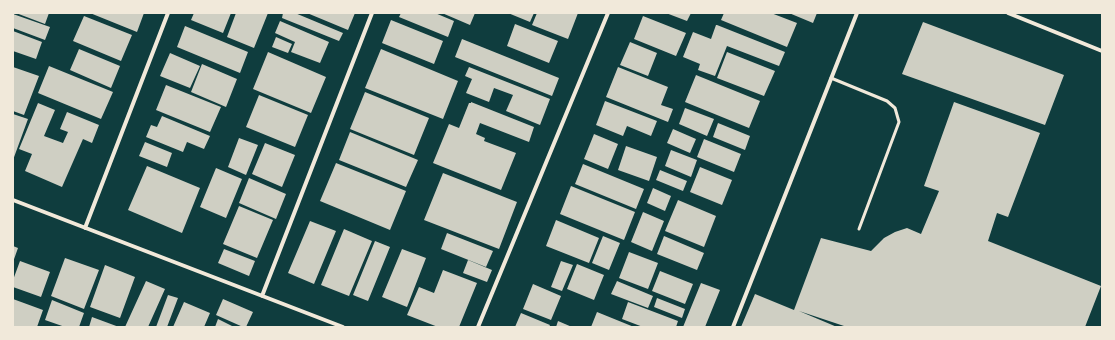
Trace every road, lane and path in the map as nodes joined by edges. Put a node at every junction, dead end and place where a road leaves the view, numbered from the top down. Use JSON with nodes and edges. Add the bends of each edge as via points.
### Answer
{"nodes":[{"id":1,"x":168,"y":13,"type":"edge"},
{"id":2,"x":372,"y":13,"type":"edge"},
{"id":3,"x":608,"y":13,"type":"edge"},
{"id":4,"x":857,"y":13,"type":"edge"},
{"id":5,"x":1008,"y":13,"type":"edge"},
{"id":6,"x":1102,"y":51,"type":"edge"},
{"id":7,"x":831,"y":78,"type":"junction"},
{"id":8,"x":13,"y":200,"type":"edge"},
{"id":9,"x":86,"y":228,"type":"junction"},
{"id":10,"x":859,"y":229,"type":"dead end"},
{"id":11,"x":262,"y":296,"type":"junction"},
{"id":12,"x":343,"y":327,"type":"edge"},
{"id":13,"x":478,"y":327,"type":"edge"},
{"id":14,"x":733,"y":327,"type":"edge"}],
"edges":[{"from":1,"to":9,"type":"street"},
{"from":2,"to":11,"type":"street"},
{"from":3,"to":13,"type":"street"},
{"from":4,"to":7,"type":"street"},
{"from":5,"to":6,"type":"street"},
{"from":7,"to":10,"type":"lane","via":[[887,101],[895,108],[899,122]]},
{"from":7,"to":14,"type":"street"},
{"from":8,"to":9,"type":"street"},
{"from":9,"to":11,"type":"street"},
{"from":11,"to":12,"type":"street"}]}
